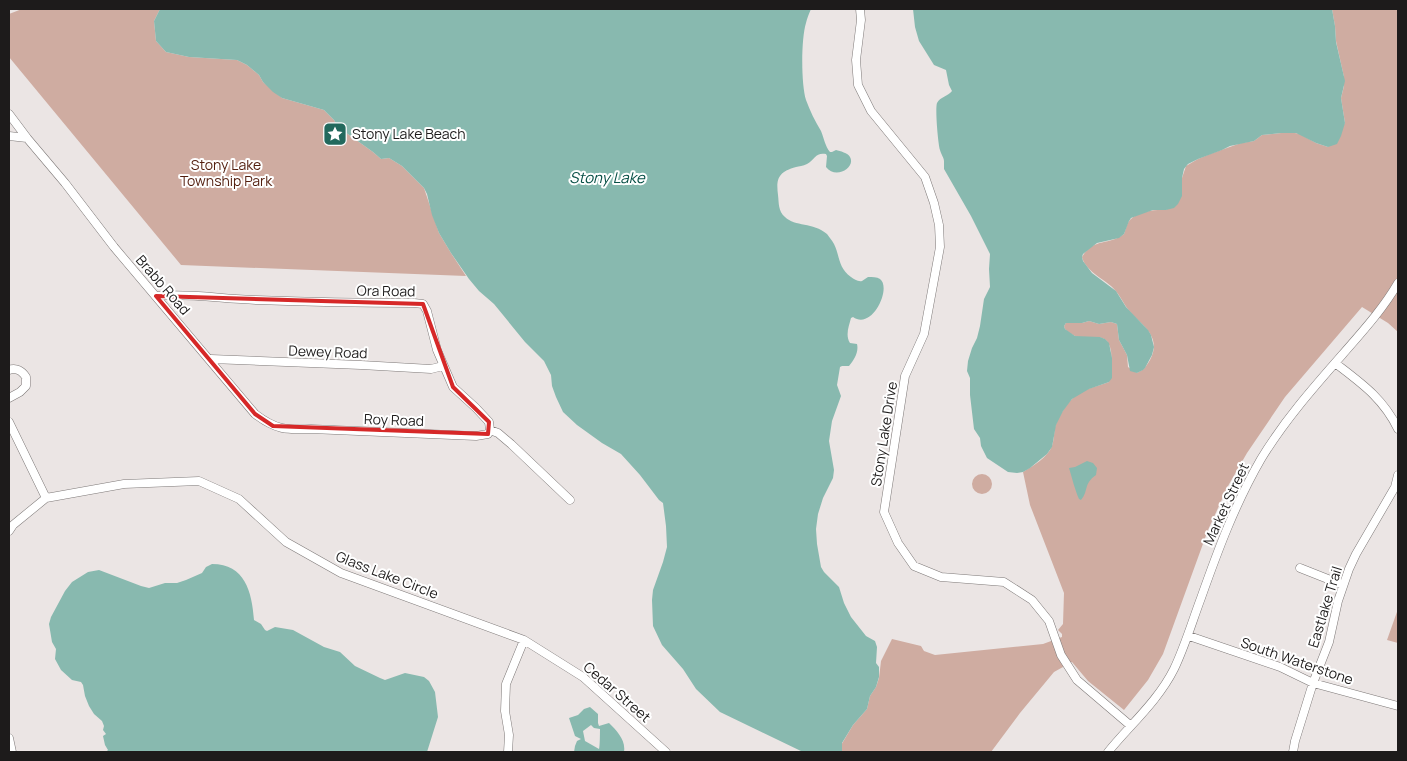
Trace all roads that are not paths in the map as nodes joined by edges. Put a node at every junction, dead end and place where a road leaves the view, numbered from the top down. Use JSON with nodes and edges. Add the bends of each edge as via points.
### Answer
{"nodes":[{"id":1,"x":860,"y":9,"type":"edge"},
{"id":2,"x":9,"y":114,"type":"edge"},
{"id":3,"x":9,"y":136,"type":"edge"},
{"id":4,"x":27,"y":138,"type":"junction"},
{"id":5,"x":1398,"y":283,"type":"edge"},
{"id":6,"x":156,"y":296,"type":"junction"},
{"id":7,"x":210,"y":359,"type":"junction"},
{"id":8,"x":1335,"y":363,"type":"junction"},
{"id":9,"x":443,"y":366,"type":"junction"},
{"id":10,"x":9,"y":370,"type":"edge"},
{"id":11,"x":9,"y":398,"type":"edge"},
{"id":12,"x":9,"y":422,"type":"edge"},
{"id":13,"x":1398,"y":429,"type":"edge"},
{"id":14,"x":294,"y":430,"type":"joint"},
{"id":15,"x":490,"y":430,"type":"junction"},
{"id":16,"x":1398,"y":475,"type":"edge"},
{"id":17,"x":46,"y":498,"type":"junction"},
{"id":18,"x":570,"y":500,"type":"dead end"},
{"id":19,"x":9,"y":531,"type":"edge"},
{"id":20,"x":1300,"y":568,"type":"dead end"},
{"id":21,"x":1343,"y":585,"type":"junction"},
{"id":22,"x":1188,"y":636,"type":"junction"},
{"id":23,"x":524,"y":640,"type":"junction"},
{"id":24,"x":1314,"y":683,"type":"junction"},
{"id":25,"x":1398,"y":706,"type":"edge"},
{"id":26,"x":1131,"y":726,"type":"junction"},
{"id":27,"x":9,"y":738,"type":"edge"},
{"id":28,"x":12,"y":752,"type":"edge"},
{"id":29,"x":508,"y":752,"type":"edge"},
{"id":30,"x":666,"y":752,"type":"edge"},
{"id":31,"x":1108,"y":752,"type":"edge"},
{"id":32,"x":1293,"y":752,"type":"edge"}],
"edges":[{"from":1,"to":26,"type":"street","name":"Stony Lake Drive","via":[[856,60],[858,85],[871,111],[925,177],[939,225],[940,247],[924,334],[905,376],[884,512],[898,543],[914,566],[941,577],[1004,582],[1032,600],[1049,621],[1061,655],[1077,680]]},
{"from":2,"to":4,"type":"street","name":"Brabb Road"},
{"from":3,"to":4,"type":"street"},
{"from":4,"to":6,"type":"street","name":"Brabb Road"},
{"from":5,"to":8,"type":"street","name":"Market Street","via":[[1392,295]]},
{"from":6,"to":7,"type":"street","name":"Brabb Road"},
{"from":6,"to":9,"type":"street","name":"Ora Road","via":[[423,304],[428,311]]},
{"from":7,"to":9,"type":"street","name":"Dewey Road","via":[[431,370]]},
{"from":7,"to":14,"type":"street","name":"Brabb Road","via":[[255,414],[273,426]]},
{"from":8,"to":13,"type":"street","via":[[1374,395],[1390,413]]},
{"from":8,"to":22,"type":"street","name":"Market Street","via":[[1282,427],[1252,476],[1233,512]]},
{"from":9,"to":15,"type":"street","name":"Ora Road","via":[[453,387],[489,422]]},
{"from":10,"to":11,"type":"street","via":[[19,370],[26,377],[26,386]]},
{"from":12,"to":17,"type":"street"},
{"from":14,"to":15,"type":"street","name":"Roy Road","via":[[476,436],[486,435]]},
{"from":15,"to":18,"type":"street","name":"Ora Road","via":[[511,444]]},
{"from":16,"to":21,"type":"street","name":"Eastlake Trail","via":[[1395,487],[1356,554]]},
{"from":17,"to":19,"type":"street","name":"Glass Lake Circle"},
{"from":17,"to":23,"type":"street","name":"Glass Lake Circle","via":[[124,484],[199,481],[239,499],[286,542],[340,573]]},
{"from":20,"to":21,"type":"street"},
{"from":21,"to":24,"type":"street","name":"Eastlake Trail","via":[[1329,642]]},
{"from":22,"to":24,"type":"street","name":"South Waterstone","via":[[1280,667]]},
{"from":22,"to":26,"type":"street","name":"Market Street","via":[[1164,686]]},
{"from":23,"to":29,"type":"street","via":[[506,684]]},
{"from":23,"to":30,"type":"street","name":"Cedar Street","via":[[583,677]]},
{"from":24,"to":25,"type":"street","name":"South Waterstone"},
{"from":24,"to":32,"type":"street","name":"Eastlake Trail"},
{"from":26,"to":31,"type":"street","name":"Market Street"},
{"from":27,"to":28,"type":"street"}]}
